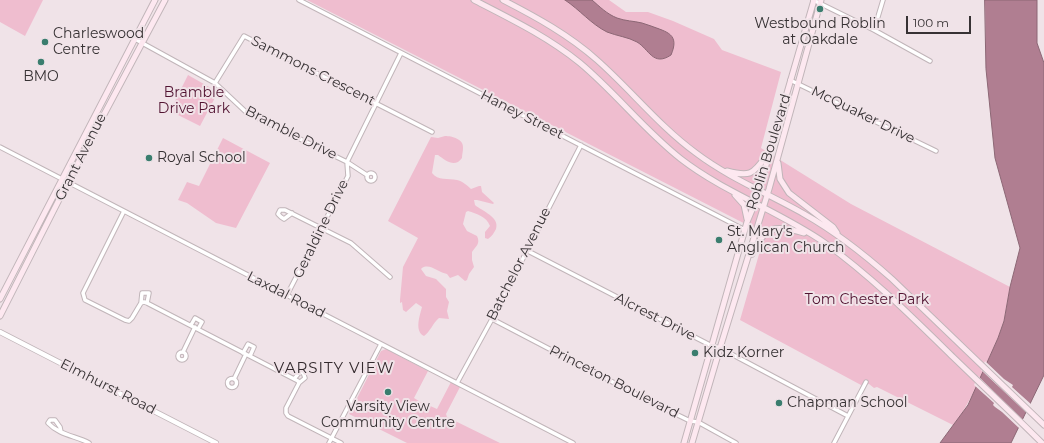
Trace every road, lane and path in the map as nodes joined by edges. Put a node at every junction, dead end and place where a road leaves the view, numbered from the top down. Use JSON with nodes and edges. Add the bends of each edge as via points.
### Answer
{"nodes":[{"id":1,"x":155,"y":0,"type":"edge"},
{"id":2,"x":165,"y":0,"type":"edge"},
{"id":3,"x":299,"y":0,"type":"edge"},
{"id":4,"x":474,"y":0,"type":"edge"},
{"id":5,"x":503,"y":0,"type":"edge"},
{"id":6,"x":813,"y":0,"type":"edge"},
{"id":7,"x":883,"y":0,"type":"edge"},
{"id":8,"x":821,"y":2,"type":"edge"},
{"id":9,"x":874,"y":30,"type":"junction"},
{"id":10,"x":134,"y":39,"type":"junction"},
{"id":11,"x":142,"y":43,"type":"junction"},
{"id":12,"x":401,"y":53,"type":"junction"},
{"id":13,"x":930,"y":61,"type":"dead end"},
{"id":14,"x":790,"y":80,"type":"junction"},
{"id":15,"x":215,"y":83,"type":"junction"},
{"id":16,"x":798,"y":83,"type":"junction"},
{"id":17,"x":376,"y":104,"type":"junction"},
{"id":18,"x":432,"y":132,"type":"dead end"},
{"id":19,"x":581,"y":145,"type":"junction"},
{"id":20,"x":0,"y":147,"type":"edge"},
{"id":21,"x":936,"y":151,"type":"dead end"},
{"id":22,"x":769,"y":152,"type":"junction"},
{"id":23,"x":778,"y":158,"type":"junction"},
{"id":24,"x":346,"y":162,"type":"junction"},
{"id":25,"x":719,"y":168,"type":"junction"},
{"id":26,"x":367,"y":175,"type":"dead end"},
{"id":27,"x":61,"y":179,"type":"junction"},
{"id":28,"x":68,"y":182,"type":"junction"},
{"id":29,"x":726,"y":188,"type":"junction"},
{"id":30,"x":759,"y":189,"type":"junction"},
{"id":31,"x":767,"y":194,"type":"junction"},
{"id":32,"x":755,"y":203,"type":"junction"},
{"id":33,"x":763,"y":207,"type":"junction"},
{"id":34,"x":124,"y":211,"type":"junction"},
{"id":35,"x":292,"y":213,"type":"dead end"},
{"id":36,"x":747,"y":222,"type":"junction"},
{"id":37,"x":322,"y":228,"type":"junction"},
{"id":38,"x":745,"y":230,"type":"junction"},
{"id":39,"x":812,"y":235,"type":"junction"},
{"id":40,"x":840,"y":238,"type":"junction"},
{"id":41,"x":27,"y":245,"type":"junction"},
{"id":42,"x":34,"y":250,"type":"junction"},
{"id":43,"x":526,"y":250,"type":"junction"},
{"id":44,"x":746,"y":266,"type":"junction"},
{"id":45,"x":390,"y":277,"type":"dead end"},
{"id":46,"x":287,"y":295,"type":"junction"},
{"id":47,"x":0,"y":299,"type":"edge"},
{"id":48,"x":141,"y":303,"type":"junction"},
{"id":49,"x":148,"y":303,"type":"junction"},
{"id":50,"x":0,"y":316,"type":"edge"},
{"id":51,"x":492,"y":319,"type":"junction"},
{"id":52,"x":195,"y":327,"type":"junction"},
{"id":53,"x":0,"y":332,"type":"edge"},
{"id":54,"x":381,"y":344,"type":"junction"},
{"id":55,"x":712,"y":346,"type":"junction"},
{"id":56,"x":720,"y":348,"type":"junction"},
{"id":57,"x":183,"y":352,"type":"dead end"},
{"id":58,"x":246,"y":354,"type":"junction"},
{"id":59,"x":234,"y":379,"type":"dead end"},
{"id":60,"x":294,"y":379,"type":"junction"},
{"id":61,"x":866,"y":382,"type":"dead end"},
{"id":62,"x":299,"y":383,"type":"junction"},
{"id":63,"x":456,"y":383,"type":"junction"},
{"id":64,"x":848,"y":416,"type":"junction"},
{"id":65,"x":690,"y":421,"type":"junction"},
{"id":66,"x":698,"y":422,"type":"junction"},
{"id":67,"x":1044,"y":425,"type":"edge"},
{"id":68,"x":61,"y":432,"type":"dead end"},
{"id":69,"x":332,"y":438,"type":"junction"},
{"id":70,"x":89,"y":443,"type":"edge"},
{"id":71,"x":216,"y":443,"type":"edge"},
{"id":72,"x":329,"y":443,"type":"edge"},
{"id":73,"x":341,"y":443,"type":"edge"},
{"id":74,"x":573,"y":443,"type":"edge"},
{"id":75,"x":684,"y":443,"type":"edge"},
{"id":76,"x":692,"y":443,"type":"edge"},
{"id":77,"x":736,"y":443,"type":"edge"},
{"id":78,"x":834,"y":443,"type":"edge"},
{"id":79,"x":1042,"y":443,"type":"edge"}],
"edges":[{"from":1,"to":10,"type":"main road","name":"Grant Avenue"},
{"from":2,"to":11,"type":"main road","name":"Grant Avenue"},
{"from":3,"to":12,"type":"street","name":"Haney Street"},
{"from":4,"to":29,"type":"main road","via":[[532,30],[570,55],[668,148]]},
{"from":5,"to":25,"type":"main road","via":[[546,23],[578,45],[670,132]]},
{"from":6,"to":8,"type":"street"},
{"from":6,"to":14,"type":"main road","name":"Roblin Boulevard"},
{"from":7,"to":9,"type":"street"},
{"from":8,"to":9,"type":"street"},
{"from":8,"to":16,"type":"main road","name":"Roblin Boulevard"},
{"from":9,"to":13,"type":"street"},
{"from":10,"to":11,"type":"street","name":"Bramble Drive"},
{"from":10,"to":27,"type":"main road","name":"Grant Avenue"},
{"from":11,"to":15,"type":"street","name":"Bramble Drive"},
{"from":11,"to":28,"type":"main road","name":"Grant Avenue"},
{"from":12,"to":17,"type":"street","name":"Geraldine Drive"},
{"from":12,"to":19,"type":"street","name":"Haney Street"},
{"from":14,"to":16,"type":"street","name":"McQuaker Drive"},
{"from":14,"to":22,"type":"main road","name":"Roblin Boulevard"},
{"from":15,"to":17,"type":"street","name":"Sammons Crescent","via":[[244,36]]},
{"from":15,"to":24,"type":"street","name":"Bramble Drive","via":[[247,113]]},
{"from":16,"to":21,"type":"street","name":"McQuaker Drive"},
{"from":16,"to":23,"type":"main road","name":"Roblin Boulevard"},
{"from":17,"to":18,"type":"street","name":"Sammons Crescent"},
{"from":17,"to":24,"type":"street","name":"Geraldine Drive"},
{"from":19,"to":38,"type":"street","name":"Haney Street"},
{"from":19,"to":43,"type":"street","name":"Batchelor Avenue"},
{"from":20,"to":27,"type":"street","name":"Laxdal Road"},
{"from":22,"to":25,"type":"main road","via":[[758,168],[748,174]]},
{"from":22,"to":30,"type":"main road","name":"Roblin Boulevard"},
{"from":23,"to":31,"type":"main road","name":"Roblin Boulevard"},
{"from":23,"to":40,"type":"main road","via":[[780,179],[786,189],[833,227]]},
{"from":24,"to":26,"type":"street","name":"Bramble Drive"},
{"from":24,"to":37,"type":"street","name":"Geraldine Drive","via":[[348,176]]},
{"from":25,"to":30,"type":"main road"},
{"from":27,"to":28,"type":"street","name":"Laxdal Road"},
{"from":27,"to":41,"type":"main road","name":"Grant Avenue"},
{"from":28,"to":34,"type":"street","name":"Laxdal Road"},
{"from":28,"to":42,"type":"main road","name":"Grant Avenue"},
{"from":29,"to":32,"type":"main road"},
{"from":29,"to":36,"type":"main road","via":[[742,201],[746,208]]},
{"from":30,"to":31,"type":"main road"},
{"from":30,"to":32,"type":"main road","name":"Roblin Boulevard"},
{"from":31,"to":33,"type":"main road","name":"Roblin Boulevard"},
{"from":31,"to":40,"type":"main road","via":[[816,221]]},
{"from":32,"to":33,"type":"main road"},
{"from":32,"to":36,"type":"main road","name":"Roblin Boulevard"},
{"from":33,"to":39,"type":"main road"},
{"from":33,"to":44,"type":"main road","name":"Roblin Boulevard"},
{"from":34,"to":46,"type":"street","name":"Laxdal Road"},
{"from":34,"to":48,"type":"street","via":[[82,293],[85,300],[129,321]]},
{"from":35,"to":37,"type":"street"},
{"from":36,"to":38,"type":"main road","name":"Roblin Boulevard"},
{"from":37,"to":45,"type":"street","via":[[351,243]]},
{"from":37,"to":46,"type":"street","name":"Geraldine Drive"},
{"from":38,"to":55,"type":"main road","name":"Roblin Boulevard"},
{"from":39,"to":44,"type":"main road","via":[[788,228],[772,230],[758,241]]},
{"from":39,"to":79,"type":"main road","via":[[882,289]]},
{"from":40,"to":67,"type":"main road","via":[[892,279]]},
{"from":41,"to":42,"type":"main road"},
{"from":41,"to":47,"type":"main road","name":"Grant Avenue"},
{"from":42,"to":50,"type":"main road","name":"Grant Avenue"},
{"from":43,"to":51,"type":"street","name":"Batchelor Avenue"},
{"from":43,"to":55,"type":"street","name":"Alcrest Drive"},
{"from":44,"to":56,"type":"main road","name":"Roblin Boulevard"},
{"from":46,"to":54,"type":"street","name":"Laxdal Road"},
{"from":48,"to":49,"type":"street"},
{"from":48,"to":49,"type":"street","via":[[142,292],[149,293]]},
{"from":49,"to":52,"type":"street"},
{"from":51,"to":63,"type":"street","name":"Batchelor Avenue"},
{"from":51,"to":65,"type":"street","name":"Princeton Boulevard"},
{"from":52,"to":57,"type":"street"},
{"from":52,"to":58,"type":"street"},
{"from":53,"to":71,"type":"street","name":"Elmhurst Road"},
{"from":54,"to":63,"type":"street","name":"Laxdal Road"},
{"from":54,"to":69,"type":"street"},
{"from":55,"to":56,"type":"street","name":"Alcrest Drive"},
{"from":55,"to":65,"type":"main road","name":"Roblin Boulevard"},
{"from":56,"to":64,"type":"street","name":"Alcrest Drive"},
{"from":56,"to":66,"type":"main road","name":"Roblin Boulevard"},
{"from":58,"to":59,"type":"street"},
{"from":58,"to":60,"type":"street"},
{"from":60,"to":62,"type":"street"},
{"from":60,"to":62,"type":"street","via":[[303,372],[305,378]]},
{"from":61,"to":64,"type":"street"},
{"from":62,"to":69,"type":"street","via":[[286,413]]},
{"from":63,"to":74,"type":"street","name":"Laxdal Road"},
{"from":64,"to":78,"type":"street"},
{"from":65,"to":66,"type":"street","name":"Princeton Boulevard"},
{"from":65,"to":75,"type":"main road","name":"Roblin Boulevard"},
{"from":66,"to":76,"type":"main road","name":"Roblin Boulevard"},
{"from":66,"to":77,"type":"street","name":"Princeton Boulevard"},
{"from":68,"to":70,"type":"street"},
{"from":69,"to":72,"type":"street"},
{"from":69,"to":73,"type":"street"}]}
